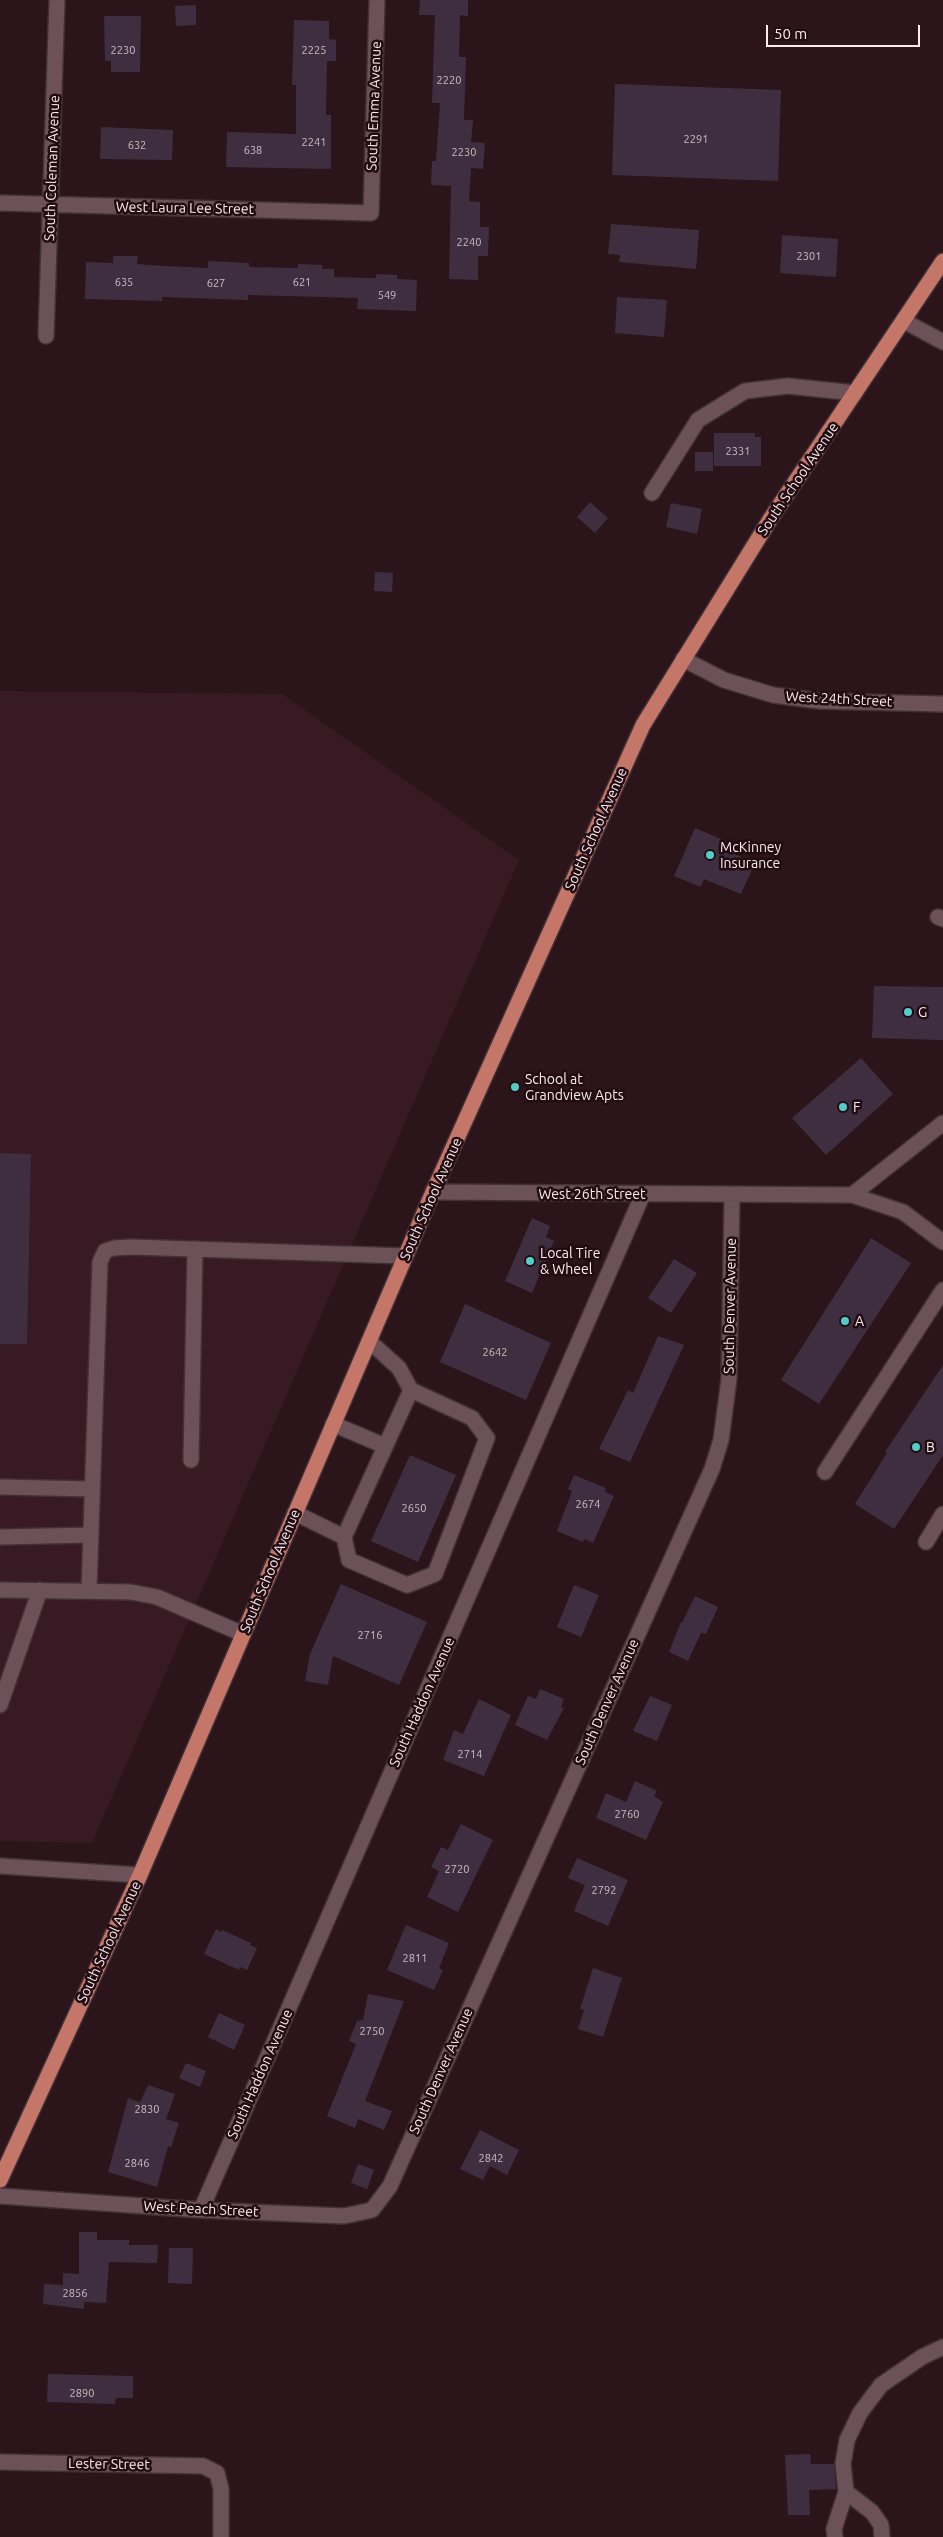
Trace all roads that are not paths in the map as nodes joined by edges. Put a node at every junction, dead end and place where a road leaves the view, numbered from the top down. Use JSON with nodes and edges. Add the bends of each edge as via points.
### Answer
{"nodes":[{"id":1,"x":57,"y":0,"type":"edge"},
{"id":2,"x":377,"y":0,"type":"edge"},
{"id":3,"x":0,"y":203,"type":"edge"},
{"id":4,"x":51,"y":205,"type":"junction"},
{"id":5,"x":371,"y":213,"type":"joint"},
{"id":6,"x":943,"y":261,"type":"edge"},
{"id":7,"x":904,"y":321,"type":"junction"},
{"id":8,"x":46,"y":336,"type":"dead end"},
{"id":9,"x":943,"y":342,"type":"edge"},
{"id":10,"x":855,"y":393,"type":"junction"},
{"id":11,"x":652,"y":492,"type":"dead end"},
{"id":12,"x":683,"y":659,"type":"junction"},
{"id":13,"x":943,"y":704,"type":"edge"},
{"id":14,"x":943,"y":1123,"type":"edge"},
{"id":15,"x":433,"y":1192,"type":"junction"},
{"id":16,"x":642,"y":1194,"type":"junction"},
{"id":17,"x":732,"y":1195,"type":"junction"},
{"id":18,"x":852,"y":1195,"type":"junction"},
{"id":19,"x":943,"y":1242,"type":"edge"},
{"id":20,"x":195,"y":1250,"type":"junction"},
{"id":21,"x":406,"y":1256,"type":"junction"},
{"id":22,"x":943,"y":1290,"type":"edge"},
{"id":23,"x":369,"y":1341,"type":"junction"},
{"id":24,"x":411,"y":1390,"type":"junction"},
{"id":25,"x":333,"y":1424,"type":"junction"},
{"id":26,"x":385,"y":1446,"type":"junction"},
{"id":27,"x":191,"y":1460,"type":"dead end"},
{"id":28,"x":825,"y":1472,"type":"dead end"},
{"id":29,"x":0,"y":1487,"type":"edge"},
{"id":30,"x":92,"y":1489,"type":"junction"},
{"id":31,"x":295,"y":1513,"type":"junction"},
{"id":32,"x":943,"y":1514,"type":"edge"},
{"id":33,"x":91,"y":1535,"type":"junction"},
{"id":34,"x":0,"y":1537,"type":"edge"},
{"id":35,"x":344,"y":1537,"type":"junction"},
{"id":36,"x":926,"y":1542,"type":"dead end"},
{"id":37,"x":0,"y":1590,"type":"edge"},
{"id":38,"x":40,"y":1590,"type":"junction"},
{"id":39,"x":89,"y":1591,"type":"junction"},
{"id":40,"x":243,"y":1634,"type":"junction"},
{"id":41,"x":0,"y":1705,"type":"edge"},
{"id":42,"x":0,"y":1866,"type":"edge"},
{"id":43,"x":140,"y":1875,"type":"junction"},
{"id":44,"x":0,"y":2180,"type":"edge"},
{"id":45,"x":390,"y":2186,"type":"joint"},
{"id":46,"x":0,"y":2196,"type":"edge"},
{"id":47,"x":200,"y":2210,"type":"junction"},
{"id":48,"x":943,"y":2347,"type":"edge"},
{"id":49,"x":0,"y":2462,"type":"edge"},
{"id":50,"x":846,"y":2492,"type":"junction"},
{"id":51,"x":221,"y":2537,"type":"edge"},
{"id":52,"x":835,"y":2537,"type":"edge"},
{"id":53,"x":882,"y":2537,"type":"edge"}],
"edges":[{"from":1,"to":4,"type":"street","name":"South Coleman Avenue"},
{"from":2,"to":5,"type":"street","name":"South Emma Avenue"},
{"from":3,"to":4,"type":"street","name":"West Laura Lee Street"},
{"from":4,"to":5,"type":"street","name":"West Laura Lee Street"},
{"from":4,"to":8,"type":"street","name":"South Coleman Avenue"},
{"from":6,"to":7,"type":"main road","name":"South School Avenue"},
{"from":7,"to":9,"type":"street"},
{"from":7,"to":10,"type":"main road","name":"South School Avenue"},
{"from":10,"to":11,"type":"street","via":[[788,386],[745,391],[698,420]]},
{"from":10,"to":12,"type":"main road","name":"South School Avenue","via":[[771,518]]},
{"from":12,"to":13,"type":"street","name":"West 24th Street","via":[[724,680],[773,695],[820,701]]},
{"from":12,"to":15,"type":"main road","name":"South School Avenue","via":[[643,725]]},
{"from":14,"to":18,"type":"street"},
{"from":15,"to":16,"type":"street","name":"West 26th Street"},
{"from":15,"to":21,"type":"main road","name":"South School Avenue"},
{"from":16,"to":17,"type":"street","name":"West 26th Street"},
{"from":16,"to":47,"type":"street","name":"South Haddon Avenue"},
{"from":17,"to":18,"type":"street","name":"West 26th Street"},
{"from":17,"to":45,"type":"street","name":"South Denver Avenue","via":[[729,1378],[721,1440],[712,1469]]},
{"from":18,"to":19,"type":"street","name":"West 26th Street","via":[[903,1212]]},
{"from":20,"to":21,"type":"street"},
{"from":20,"to":27,"type":"street"},
{"from":20,"to":30,"type":"street","via":[[114,1248],[102,1255]]},
{"from":21,"to":23,"type":"main road","name":"South School Avenue"},
{"from":22,"to":28,"type":"street"},
{"from":23,"to":24,"type":"street","via":[[399,1368]]},
{"from":23,"to":25,"type":"main road","name":"South School Avenue"},
{"from":24,"to":26,"type":"street"},
{"from":24,"to":35,"type":"street","via":[[472,1418],[487,1438],[435,1574],[407,1585],[349,1560]]},
{"from":25,"to":26,"type":"street"},
{"from":25,"to":31,"type":"main road","name":"South School Avenue"},
{"from":26,"to":35,"type":"street"},
{"from":29,"to":30,"type":"street"},
{"from":30,"to":33,"type":"street"},
{"from":31,"to":35,"type":"street"},
{"from":31,"to":40,"type":"main road","name":"South School Avenue"},
{"from":32,"to":36,"type":"street"},
{"from":33,"to":34,"type":"street"},
{"from":33,"to":39,"type":"street"},
{"from":37,"to":38,"type":"street"},
{"from":38,"to":39,"type":"street"},
{"from":38,"to":41,"type":"street"},
{"from":39,"to":40,"type":"street","via":[[131,1592],[157,1597]]},
{"from":40,"to":43,"type":"main road","name":"South School Avenue"},
{"from":42,"to":43,"type":"street"},
{"from":43,"to":44,"type":"main road","name":"South School Avenue"},
{"from":45,"to":47,"type":"street","name":"West Peach Street","via":[[372,2210],[344,2216]]},
{"from":46,"to":47,"type":"street","name":"West Peach Street"},
{"from":48,"to":50,"type":"street","via":[[881,2385],[860,2413],[848,2440],[843,2464]]},
{"from":49,"to":51,"type":"street","name":"Lester Street","via":[[203,2466],[217,2473],[221,2489]]},
{"from":50,"to":52,"type":"street","via":[[834,2529]]},
{"from":50,"to":53,"type":"street","via":[[872,2512],[881,2525]]}]}
